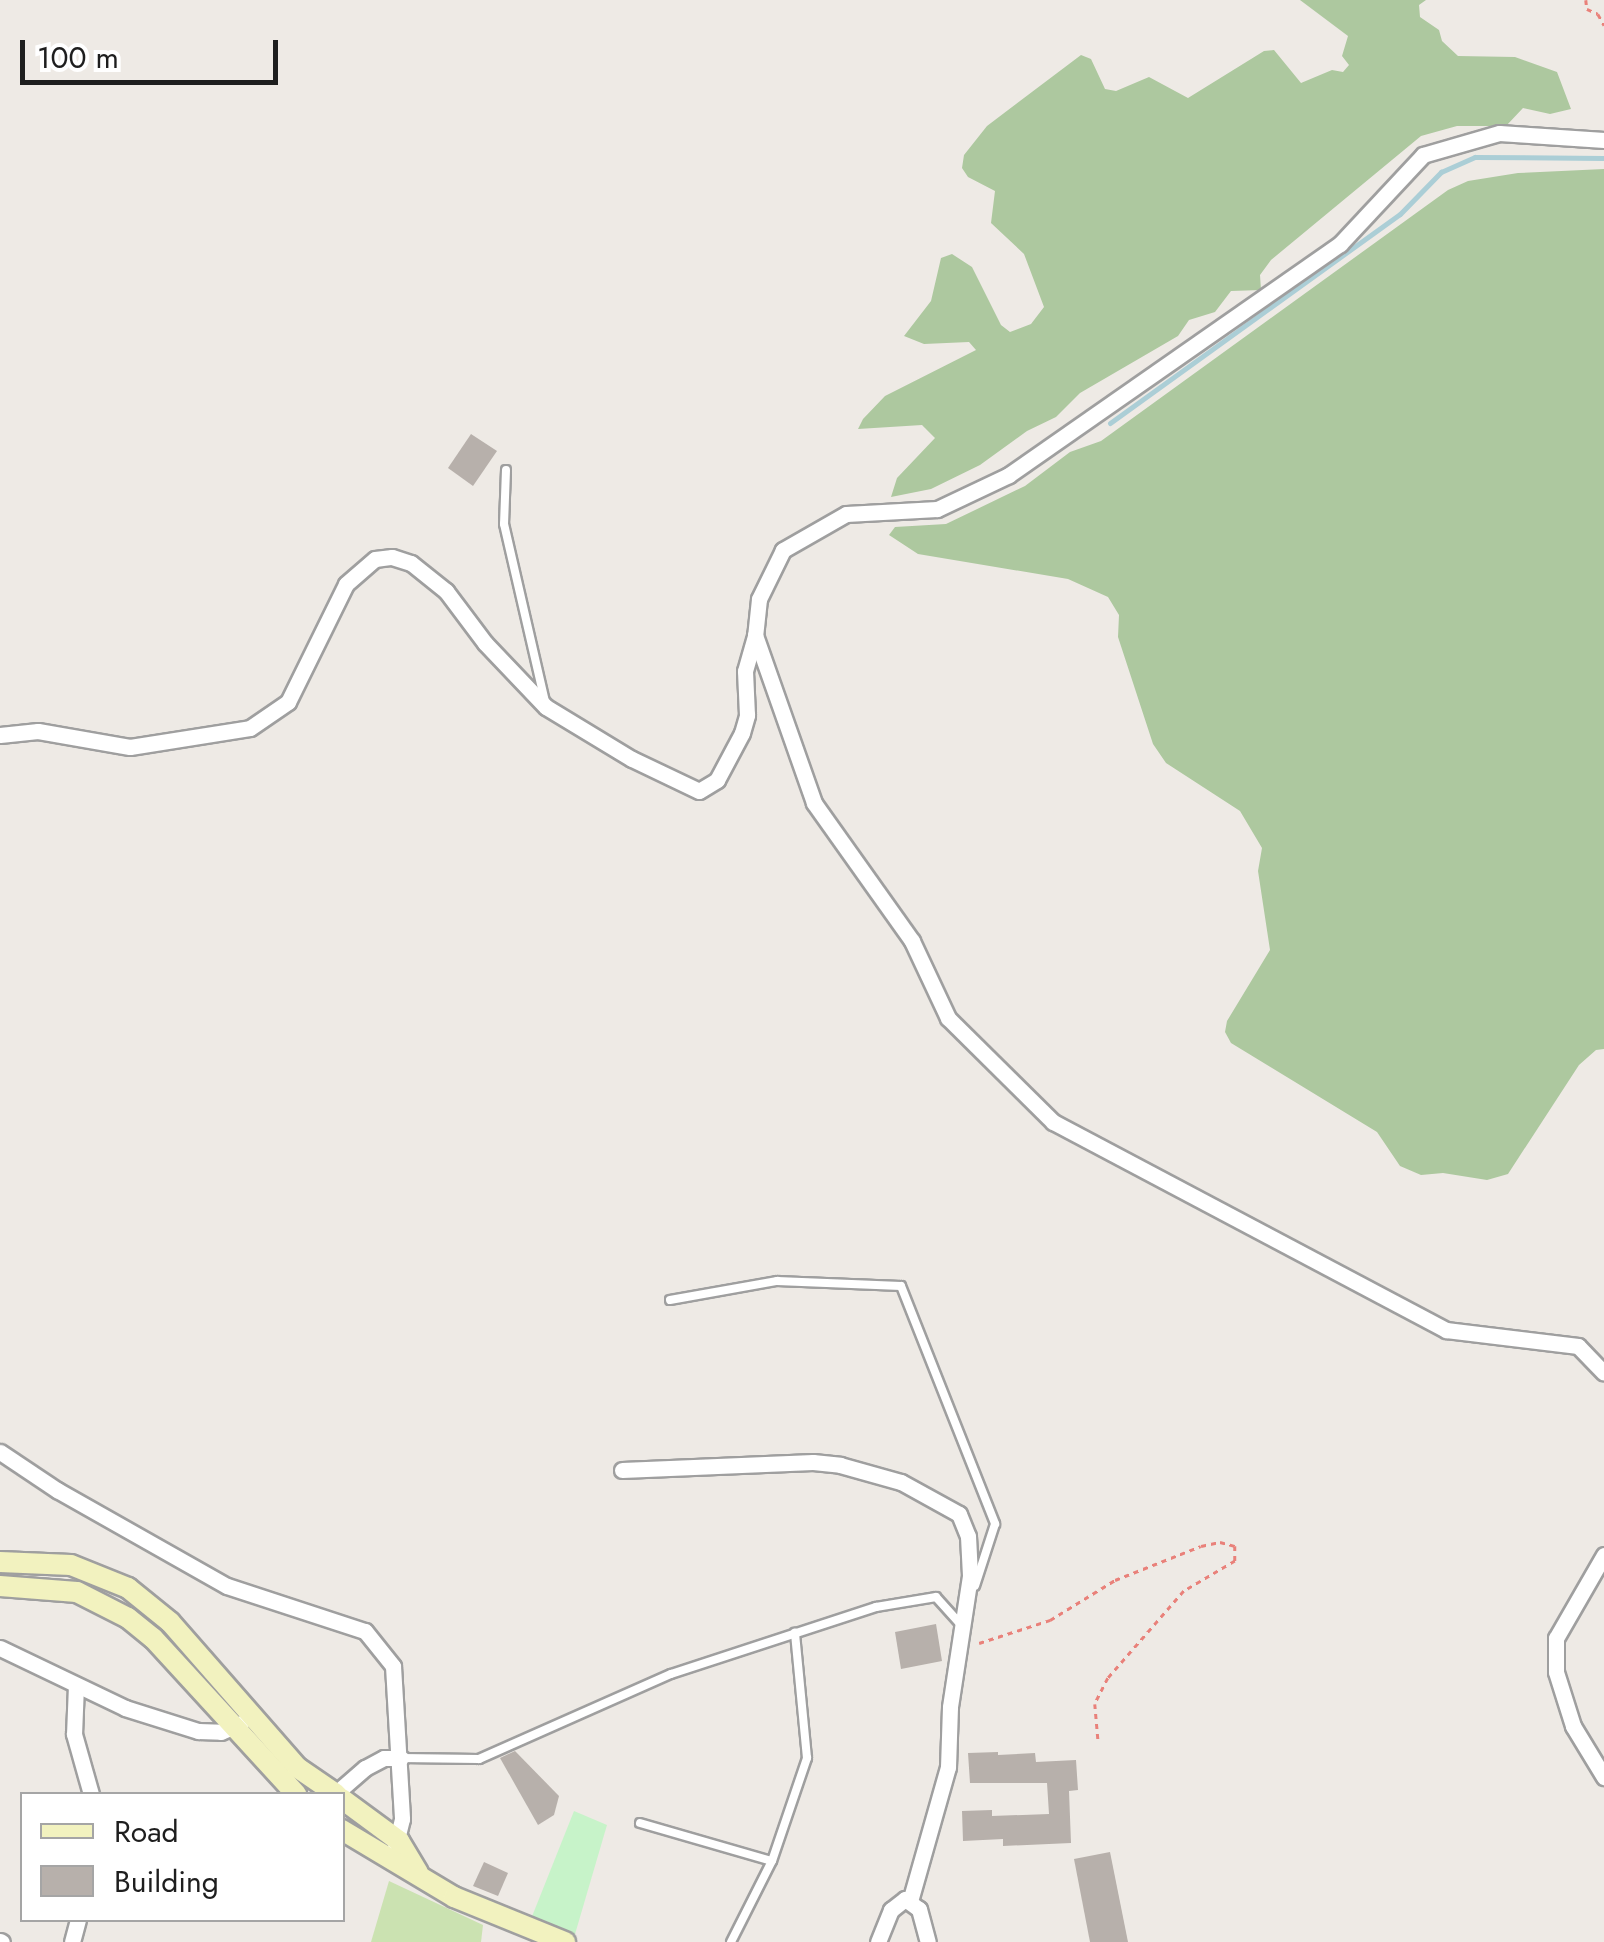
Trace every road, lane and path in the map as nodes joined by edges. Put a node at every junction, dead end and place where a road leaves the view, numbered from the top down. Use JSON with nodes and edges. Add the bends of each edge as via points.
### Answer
{"nodes":[{"id":1,"x":1586,"y":0,"type":"edge"},
{"id":2,"x":1604,"y":26,"type":"edge"},
{"id":3,"x":1604,"y":140,"type":"edge"},
{"id":4,"x":506,"y":470,"type":"dead end"},
{"id":5,"x":755,"y":635,"type":"junction"},
{"id":6,"x":546,"y":707,"type":"junction"},
{"id":7,"x":0,"y":736,"type":"edge"},
{"id":8,"x":670,"y":1300,"type":"dead end"},
{"id":9,"x":1604,"y":1373,"type":"edge"},
{"id":10,"x":0,"y":1452,"type":"edge"},
{"id":11,"x":622,"y":1470,"type":"dead end"},
{"id":12,"x":1604,"y":1555,"type":"edge"},
{"id":13,"x":0,"y":1562,"type":"edge"},
{"id":14,"x":1604,"y":1581,"type":"edge"},
{"id":15,"x":1585,"y":1582,"type":"junction"},
{"id":16,"x":0,"y":1586,"type":"edge"},
{"id":17,"x":961,"y":1626,"type":"junction"},
{"id":18,"x":795,"y":1633,"type":"junction"},
{"id":19,"x":0,"y":1648,"type":"edge"},
{"id":20,"x":956,"y":1649,"type":"junction"},
{"id":21,"x":76,"y":1684,"type":"junction"},
{"id":22,"x":244,"y":1721,"type":"junction"},
{"id":23,"x":1098,"y":1742,"type":"dead end"},
{"id":24,"x":401,"y":1758,"type":"junction"},
{"id":25,"x":1604,"y":1777,"type":"edge"},
{"id":26,"x":90,"y":1792,"type":"edge"},
{"id":27,"x":295,"y":1792,"type":"edge"},
{"id":28,"x":332,"y":1792,"type":"edge"},
{"id":29,"x":337,"y":1792,"type":"edge"},
{"id":30,"x":345,"y":1802,"type":"edge"},
{"id":31,"x":640,"y":1822,"type":"dead end"},
{"id":32,"x":345,"y":1831,"type":"edge"},
{"id":33,"x":394,"y":1848,"type":"junction"},
{"id":34,"x":772,"y":1860,"type":"junction"},
{"id":35,"x":910,"y":1901,"type":"junction"},
{"id":36,"x":530,"y":1936,"type":"edge"},
{"id":37,"x":565,"y":1942,"type":"edge"},
{"id":38,"x":731,"y":1942,"type":"edge"},
{"id":39,"x":878,"y":1942,"type":"edge"},
{"id":40,"x":928,"y":1942,"type":"edge"}],
"edges":[{"from":1,"to":2,"type":"path"},
{"from":3,"to":5,"type":"street","via":[[1499,133],[1423,155],[1340,244],[1009,475],[938,509],[846,514],[783,550],[759,599]]},
{"from":4,"to":6,"type":"lane","via":[[504,524]]},
{"from":5,"to":6,"type":"street","via":[[745,672],[742,733],[710,788],[688,789]]},
{"from":5,"to":9,"type":"street","via":[[814,803],[912,941],[948,1018],[1052,1122],[1446,1330],[1578,1346]]},
{"from":6,"to":7,"type":"street","via":[[484,643],[446,591],[411,563],[392,557],[375,559],[346,584],[288,702],[250,728],[130,747],[38,731]]},
{"from":8,"to":17,"type":"lane","via":[[778,1281],[901,1286],[996,1524]]},
{"from":10,"to":24,"type":"street","via":[[227,1586],[365,1631],[393,1666]]},
{"from":11,"to":17,"type":"street","via":[[814,1462],[864,1471],[933,1496],[965,1524],[970,1576]]},
{"from":12,"to":15,"type":"street"},
{"from":13,"to":22,"type":"street","via":[[71,1565],[128,1588],[170,1622]]},
{"from":14,"to":15,"type":"lane"},
{"from":15,"to":25,"type":"street","via":[[1556,1638],[1556,1672],[1573,1726]]},
{"from":16,"to":22,"type":"street","via":[[58,1588],[112,1608]]},
{"from":17,"to":18,"type":"lane","via":[[936,1597],[876,1606]]},
{"from":17,"to":20,"type":"street"},
{"from":18,"to":24,"type":"lane","via":[[671,1674],[479,1759]]},
{"from":18,"to":34,"type":"lane","via":[[807,1758]]},
{"from":19,"to":21,"type":"street"},
{"from":20,"to":23,"type":"path","via":[[1050,1620],[1114,1580],[1201,1546],[1235,1546],[1234,1561],[1184,1591],[1108,1678],[1096,1704]]},
{"from":20,"to":35,"type":"street","via":[[948,1767]]},
{"from":21,"to":22,"type":"street","via":[[198,1732]]},
{"from":21,"to":26,"type":"street","via":[[74,1734]]},
{"from":22,"to":27,"type":"street"},
{"from":22,"to":28,"type":"street"},
{"from":24,"to":29,"type":"street","via":[[364,1768]]},
{"from":24,"to":33,"type":"street"},
{"from":30,"to":33,"type":"street"},
{"from":31,"to":34,"type":"lane"},
{"from":32,"to":33,"type":"street"},
{"from":33,"to":36,"type":"street","via":[[419,1875]]},
{"from":34,"to":38,"type":"lane"},
{"from":35,"to":39,"type":"street","via":[[896,1904]]},
{"from":35,"to":40,"type":"street","via":[[919,1908]]},
{"from":36,"to":37,"type":"street"}]}
